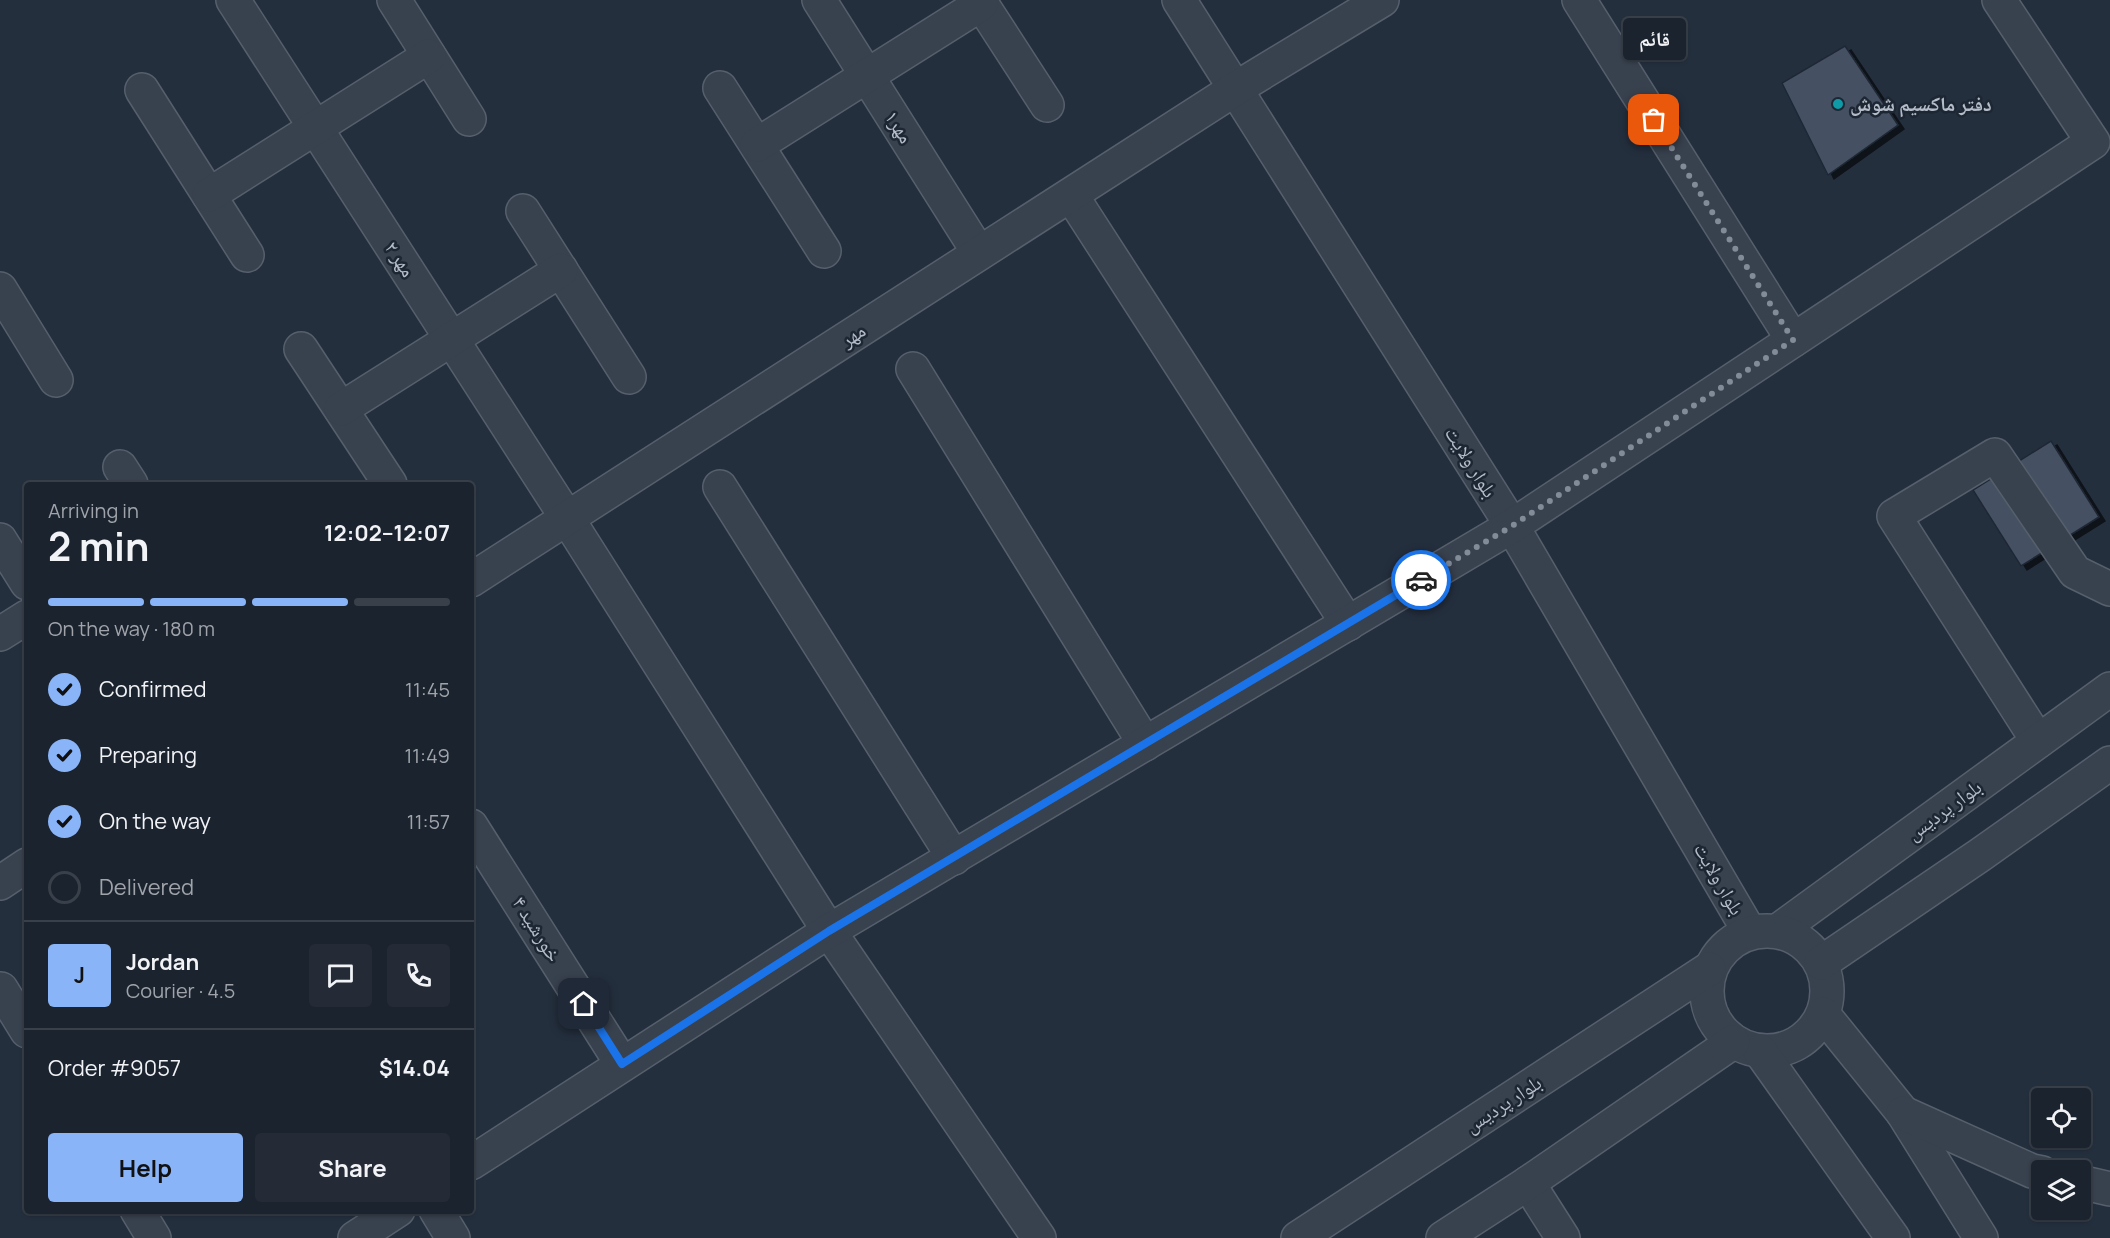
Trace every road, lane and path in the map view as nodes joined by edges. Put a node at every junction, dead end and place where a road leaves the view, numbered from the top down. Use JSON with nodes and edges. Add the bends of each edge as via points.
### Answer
{"nodes":[{"id":1,"x":233,"y":0,"type":"edge"},
{"id":2,"x":394,"y":0,"type":"edge"},
{"id":3,"x":819,"y":0,"type":"edge"},
{"id":4,"x":1179,"y":0,"type":"edge"},
{"id":5,"x":1382,"y":0,"type":"edge"},
{"id":6,"x":1579,"y":0,"type":"edge"},
{"id":7,"x":1999,"y":0,"type":"edge"},
{"id":8,"x":980,"y":2,"type":"edge"},
{"id":9,"x":429,"y":56,"type":"junction"},
{"id":10,"x":867,"y":76,"type":"junction"},
{"id":11,"x":720,"y":88,"type":"dead end"},
{"id":12,"x":1235,"y":89,"type":"junction"},
{"id":13,"x":142,"y":90,"type":"dead end"},
{"id":14,"x":1047,"y":105,"type":"dead end"},
{"id":15,"x":469,"y":119,"type":"dead end"},
{"id":16,"x":315,"y":128,"type":"junction"},
{"id":17,"x":2101,"y":137,"type":"edge"},
{"id":18,"x":757,"y":145,"type":"junction"},
{"id":19,"x":209,"y":195,"type":"junction"},
{"id":20,"x":1071,"y":195,"type":"junction"},
{"id":21,"x":523,"y":211,"type":"dead end"},
{"id":22,"x":824,"y":251,"type":"dead end"},
{"id":23,"x":980,"y":253,"type":"junction"},
{"id":24,"x":247,"y":255,"type":"dead end"},
{"id":25,"x":561,"y":270,"type":"junction"},
{"id":26,"x":0,"y":289,"type":"edge"},
{"id":27,"x":9,"y":325,"type":"edge"},
{"id":28,"x":452,"y":339,"type":"junction"},
{"id":29,"x":1793,"y":340,"type":"junction"},
{"id":30,"x":301,"y":349,"type":"dead end"},
{"id":31,"x":912,"y":369,"type":"dead end"},
{"id":32,"x":629,"y":377,"type":"dead end"},
{"id":33,"x":56,"y":380,"type":"dead end"},
{"id":34,"x":340,"y":409,"type":"junction"},
{"id":35,"x":389,"y":482,"type":"edge"},
{"id":36,"x":720,"y":488,"type":"dead end"},
{"id":37,"x":567,"y":518,"type":"junction"},
{"id":38,"x":1512,"y":526,"type":"junction"},
{"id":39,"x":0,"y":540,"type":"edge"},
{"id":40,"x":24,"y":578,"type":"edge"},
{"id":41,"x":474,"y":578,"type":"edge"},
{"id":42,"x":2110,"y":589,"type":"edge"},
{"id":43,"x":24,"y":619,"type":"edge"},
{"id":44,"x":1348,"y":624,"type":"junction"},
{"id":45,"x":0,"y":634,"type":"edge"},
{"id":46,"x":2110,"y":689,"type":"edge"},
{"id":47,"x":2038,"y":741,"type":"junction"},
{"id":48,"x":1145,"y":744,"type":"junction"},
{"id":49,"x":2110,"y":763,"type":"edge"},
{"id":50,"x":474,"y":831,"type":"edge"},
{"id":51,"x":954,"y":858,"type":"junction"},
{"id":52,"x":24,"y":867,"type":"edge"},
{"id":53,"x":0,"y":883,"type":"edge"},
{"id":54,"x":829,"y":931,"type":"junction"},
{"id":55,"x":1764,"y":931,"type":"junction"},
{"id":56,"x":1821,"y":963,"type":"junction"},
{"id":57,"x":1709,"y":969,"type":"junction"},
{"id":58,"x":1,"y":989,"type":"edge"},
{"id":59,"x":1823,"y":1014,"type":"junction"},
{"id":60,"x":24,"y":1026,"type":"edge"},
{"id":61,"x":1747,"y":1047,"type":"junction"},
{"id":62,"x":622,"y":1064,"type":"junction"},
{"id":63,"x":1902,"y":1113,"type":"junction"},
{"id":64,"x":474,"y":1161,"type":"edge"},
{"id":65,"x":2031,"y":1171,"type":"edge"},
{"id":66,"x":1528,"y":1183,"type":"junction"},
{"id":67,"x":2091,"y":1185,"type":"edge"},
{"id":68,"x":2110,"y":1189,"type":"edge"},
{"id":69,"x":139,"y":1214,"type":"edge"},
{"id":70,"x":392,"y":1214,"type":"edge"},
{"id":71,"x":438,"y":1214,"type":"edge"},
{"id":72,"x":154,"y":1238,"type":"edge"},
{"id":73,"x":355,"y":1238,"type":"edge"},
{"id":74,"x":453,"y":1238,"type":"edge"},
{"id":75,"x":1039,"y":1238,"type":"edge"},
{"id":76,"x":1298,"y":1238,"type":"edge"},
{"id":77,"x":1443,"y":1238,"type":"edge"},
{"id":78,"x":1563,"y":1238,"type":"edge"},
{"id":79,"x":1893,"y":1238,"type":"edge"},
{"id":80,"x":1981,"y":1238,"type":"edge"}],
"edges":[{"from":1,"to":16,"type":"street","name":"مهر ۲"},
{"from":2,"to":9,"type":"street"},
{"from":3,"to":10,"type":"street","name":"مهر۱"},
{"from":4,"to":12,"type":"street","name":"بلوار ولایت"},
{"from":5,"to":12,"type":"street","name":"مهر"},
{"from":6,"to":29,"type":"street"},
{"from":7,"to":17,"type":"street"},
{"from":8,"to":10,"type":"street"},
{"from":8,"to":14,"type":"street"},
{"from":9,"to":15,"type":"street"},
{"from":9,"to":16,"type":"street"},
{"from":10,"to":18,"type":"street"},
{"from":10,"to":23,"type":"street","name":"مهر۱"},
{"from":11,"to":18,"type":"street"},
{"from":12,"to":20,"type":"street","name":"مهر"},
{"from":12,"to":38,"type":"street","name":"بلوار ولایت"},
{"from":13,"to":19,"type":"street"},
{"from":16,"to":19,"type":"street"},
{"from":16,"to":28,"type":"street","name":"مهر ۲"},
{"from":17,"to":29,"type":"street"},
{"from":18,"to":22,"type":"street"},
{"from":19,"to":24,"type":"street"},
{"from":20,"to":23,"type":"street","name":"مهر"},
{"from":20,"to":44,"type":"street"},
{"from":21,"to":25,"type":"street"},
{"from":23,"to":37,"type":"street","name":"مهر"},
{"from":25,"to":28,"type":"street"},
{"from":25,"to":32,"type":"street"},
{"from":26,"to":27,"type":"street"},
{"from":27,"to":33,"type":"street"},
{"from":28,"to":34,"type":"street"},
{"from":28,"to":37,"type":"street","name":"مهر ۲"},
{"from":29,"to":38,"type":"street"},
{"from":30,"to":34,"type":"street"},
{"from":31,"to":48,"type":"street"},
{"from":34,"to":35,"type":"street"},
{"from":36,"to":51,"type":"street"},
{"from":37,"to":41,"type":"street","name":"مهر"},
{"from":37,"to":54,"type":"street","name":"مهر ۲"},
{"from":38,"to":44,"type":"street"},
{"from":38,"to":55,"type":"street","name":"بلوار ولایت"},
{"from":39,"to":40,"type":"street"},
{"from":42,"to":47,"type":"street","via":[[2075,572],[1995,454],[1894,516]]},
{"from":43,"to":45,"type":"street"},
{"from":44,"to":48,"type":"street"},
{"from":46,"to":47,"type":"street","name":"بلوار پردیس"},
{"from":47,"to":55,"type":"street","name":"بلوار پردیس"},
{"from":48,"to":51,"type":"street"},
{"from":49,"to":56,"type":"street"},
{"from":50,"to":62,"type":"street","name":"خورشید ۴"},
{"from":51,"to":54,"type":"street"},
{"from":52,"to":53,"type":"street"},
{"from":54,"to":62,"type":"street"},
{"from":54,"to":75,"type":"street","name":"مهر ۲"},
{"from":55,"to":56,"type":"street","via":[[1804,942]]},
{"from":55,"to":57,"type":"street","via":[[1725,945]]},
{"from":56,"to":59,"type":"street","via":[[1828,989]]},
{"from":57,"to":61,"type":"street","via":[[1709,1010],[1718,1028]]},
{"from":57,"to":76,"type":"street","name":"بلوار پردیس"},
{"from":58,"to":60,"type":"street"},
{"from":59,"to":61,"type":"street","via":[[1808,1036],[1786,1049]]},
{"from":59,"to":63,"type":"street"},
{"from":61,"to":66,"type":"street"},
{"from":61,"to":79,"type":"street"},
{"from":62,"to":64,"type":"street"},
{"from":63,"to":65,"type":"street"},
{"from":63,"to":80,"type":"street"},
{"from":66,"to":77,"type":"street"},
{"from":66,"to":78,"type":"street"},
{"from":67,"to":68,"type":"street"},
{"from":69,"to":72,"type":"street"},
{"from":70,"to":73,"type":"street"},
{"from":71,"to":74,"type":"street"}]}
